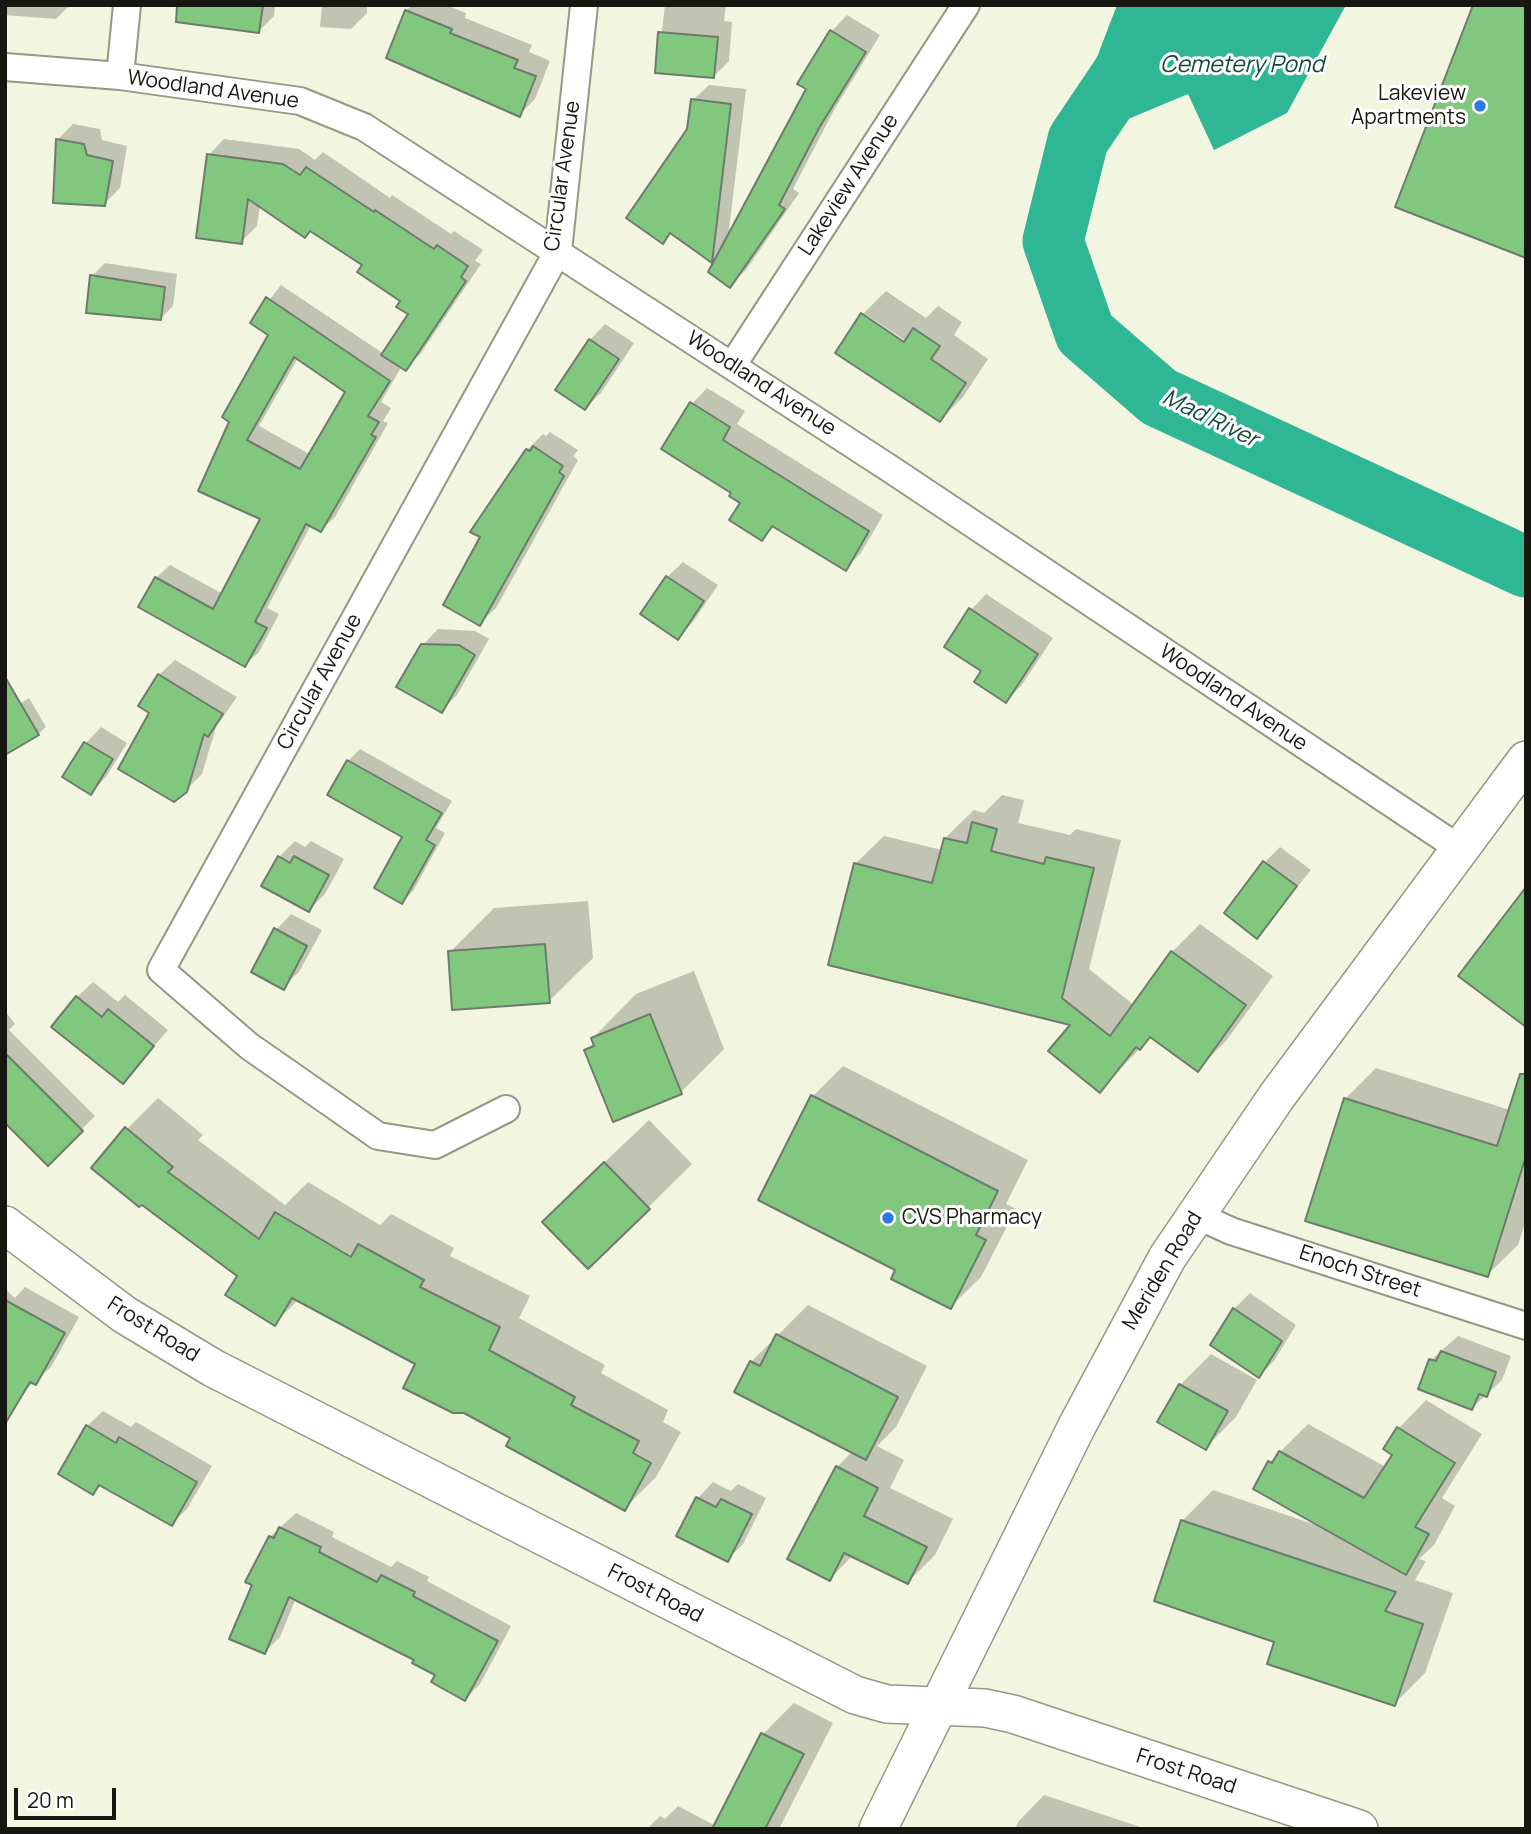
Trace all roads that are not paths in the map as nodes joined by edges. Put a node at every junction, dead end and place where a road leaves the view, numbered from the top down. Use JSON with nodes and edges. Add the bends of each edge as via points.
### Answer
{"nodes":[{"id":1,"x":127,"y":5,"type":"edge"},
{"id":2,"x":584,"y":5,"type":"edge"},
{"id":3,"x":966,"y":5,"type":"edge"},
{"id":4,"x":5,"y":67,"type":"edge"},
{"id":5,"x":120,"y":76,"type":"junction"},
{"id":6,"x":558,"y":251,"type":"junction"},
{"id":7,"x":732,"y":366,"type":"junction"},
{"id":8,"x":1526,"y":760,"type":"edge"},
{"id":9,"x":1460,"y":849,"type":"junction"},
{"id":10,"x":506,"y":1109,"type":"dead end"},
{"id":11,"x":1196,"y":1214,"type":"junction"},
{"id":12,"x":5,"y":1224,"type":"edge"},
{"id":13,"x":1526,"y":1326,"type":"edge"},
{"id":14,"x":938,"y":1706,"type":"junction"},
{"id":15,"x":878,"y":1829,"type":"edge"},
{"id":16,"x":1359,"y":1829,"type":"edge"}],
"edges":[{"from":1,"to":5,"type":"street"},
{"from":2,"to":6,"type":"street","name":"Circular Avenue"},
{"from":3,"to":7,"type":"street","name":"Lakeview Avenue"},
{"from":4,"to":5,"type":"street","name":"Woodland Avenue"},
{"from":5,"to":6,"type":"street","name":"Woodland Avenue","via":[[300,101],[364,127]]},
{"from":6,"to":7,"type":"street","name":"Woodland Avenue"},
{"from":6,"to":10,"type":"street","name":"Circular Avenue","via":[[161,970],[248,1046],[378,1136],[435,1145]]},
{"from":7,"to":9,"type":"street","name":"Woodland Avenue"},
{"from":8,"to":9,"type":"main road","name":"Meriden Road"},
{"from":9,"to":11,"type":"main road","name":"Meriden Road","via":[[1321,1034]]},
{"from":11,"to":13,"type":"street","name":"Enoch Street","via":[[1231,1231]]},
{"from":11,"to":14,"type":"main road","name":"Meriden Road","via":[[1115,1352]]},
{"from":12,"to":14,"type":"main road","name":"Frost Road","via":[[125,1315],[213,1368],[855,1695],[887,1704]]},
{"from":14,"to":15,"type":"main road","name":"Meriden Road"},
{"from":14,"to":16,"type":"main road","name":"Frost Road","via":[[1013,1714]]}]}
